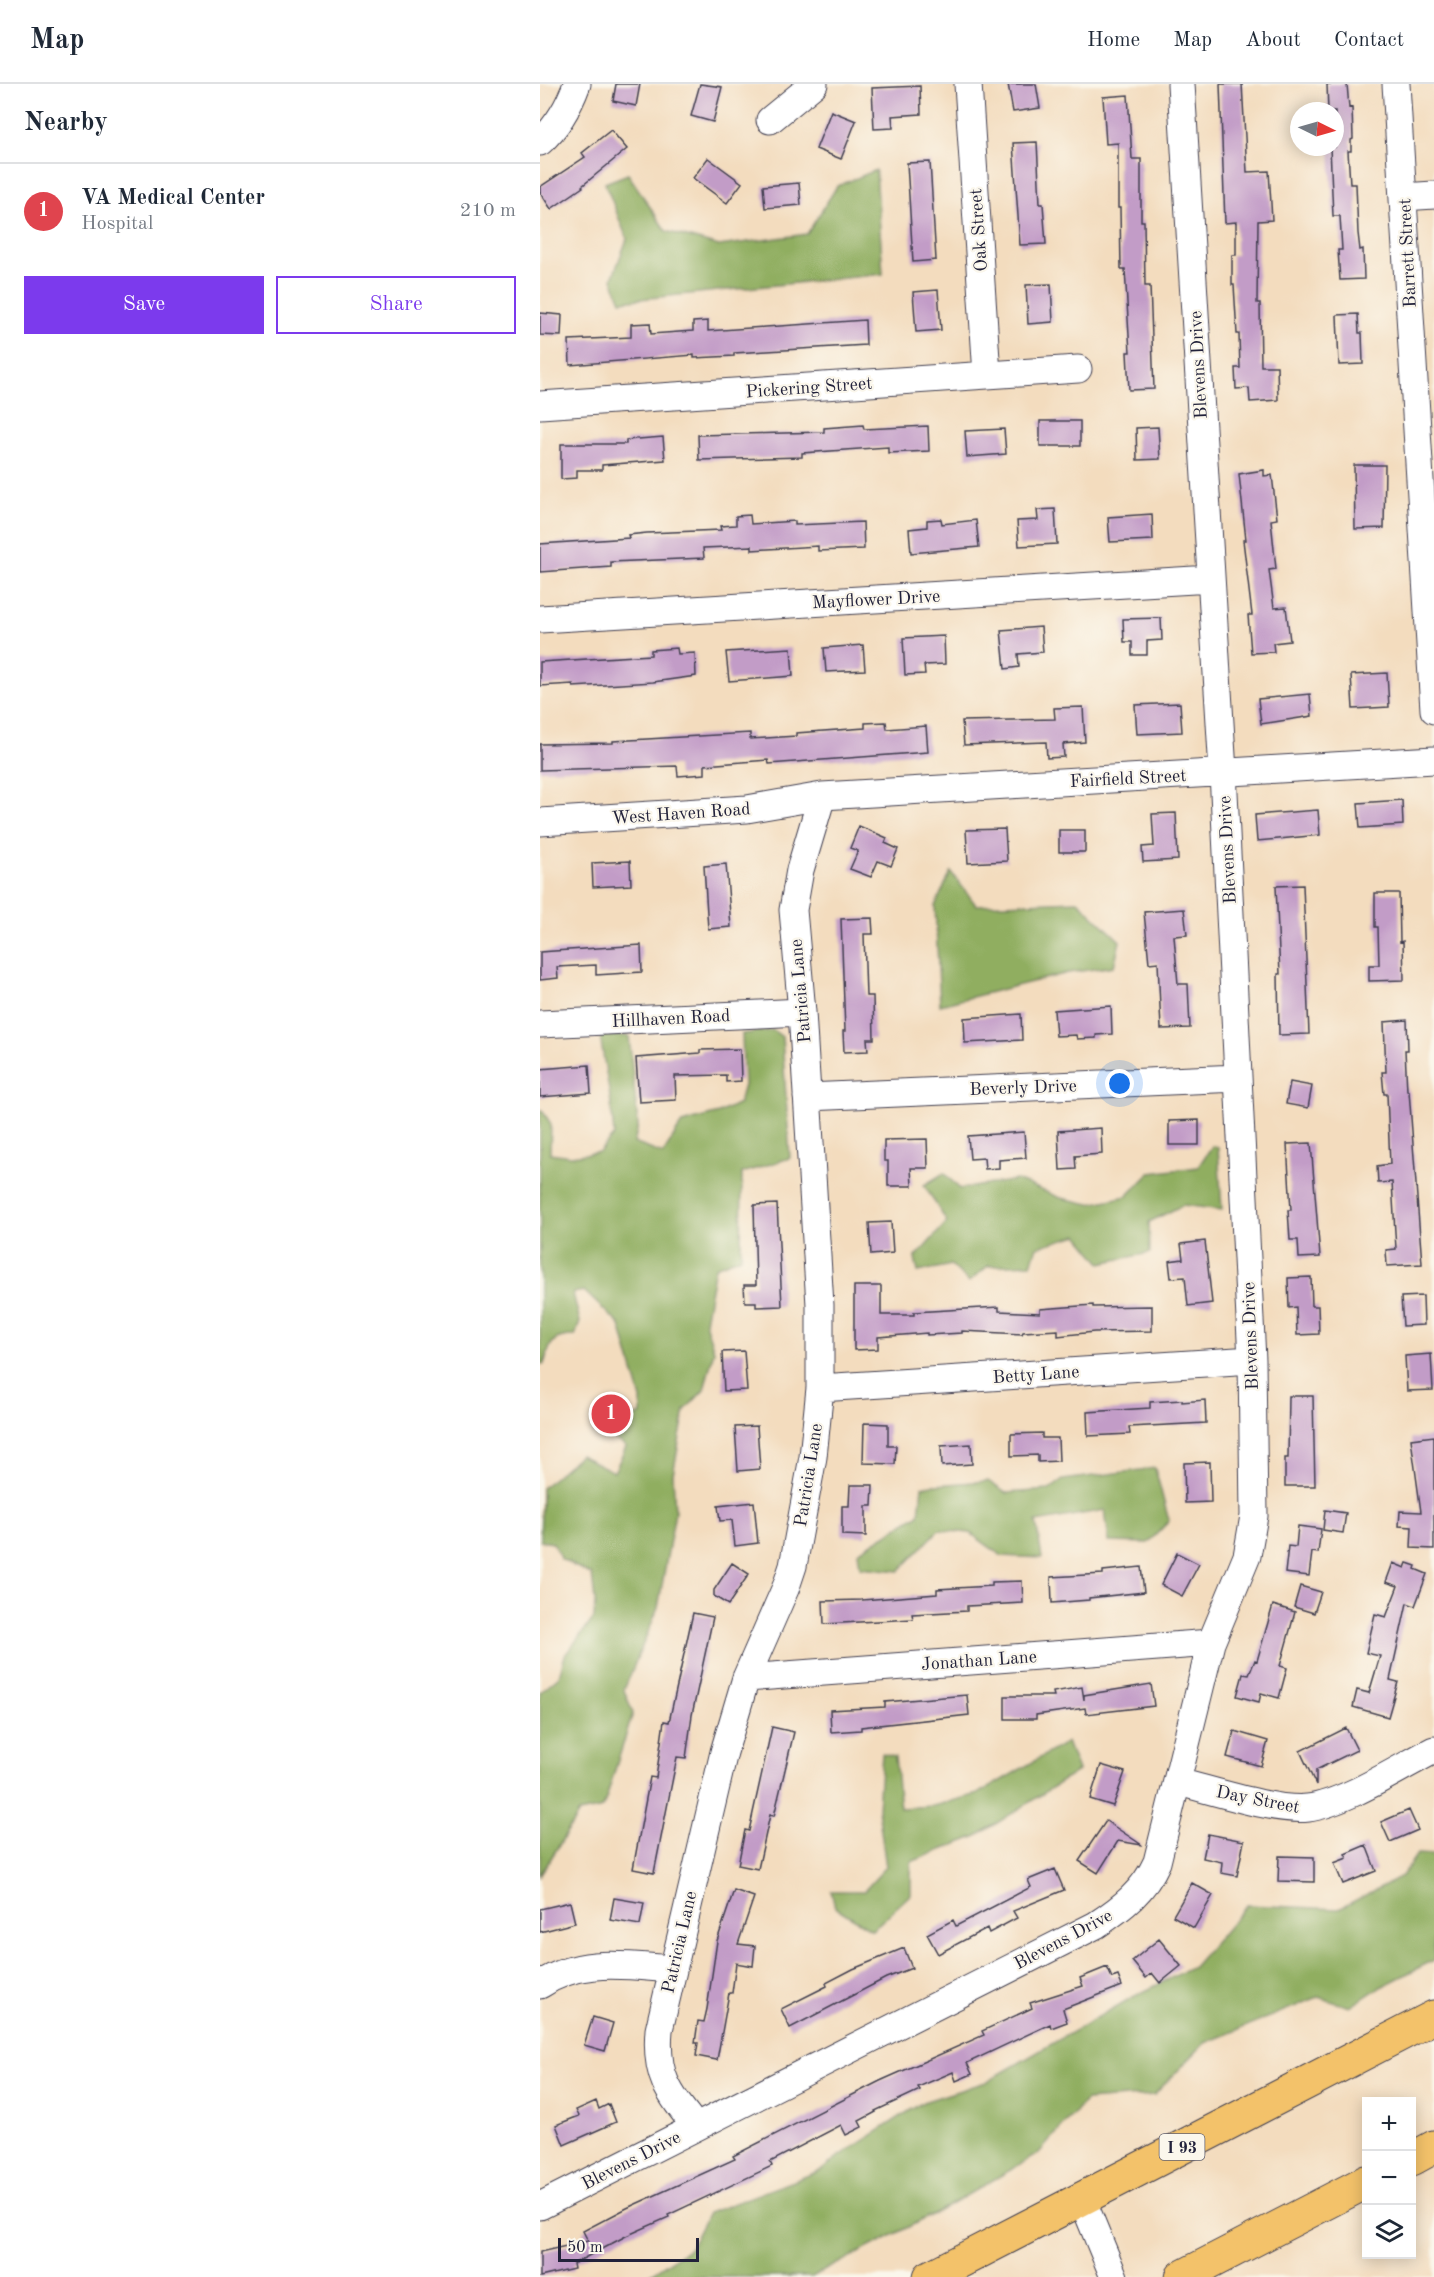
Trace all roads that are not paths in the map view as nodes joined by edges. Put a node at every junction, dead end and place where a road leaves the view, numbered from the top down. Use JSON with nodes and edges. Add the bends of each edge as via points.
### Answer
{"nodes":[{"id":1,"x":577,"y":84,"type":"edge"},
{"id":2,"x":814,"y":84,"type":"edge"},
{"id":3,"x":968,"y":84,"type":"edge"},
{"id":4,"x":1181,"y":84,"type":"edge"},
{"id":5,"x":1396,"y":84,"type":"edge"},
{"id":6,"x":770,"y":120,"type":"dead end"},
{"id":7,"x":540,"y":142,"type":"edge"},
{"id":8,"x":1434,"y":195,"type":"edge"},
{"id":9,"x":1403,"y":197,"type":"junction"},
{"id":10,"x":1078,"y":369,"type":"dead end"},
{"id":11,"x":987,"y":375,"type":"junction"},
{"id":12,"x":540,"y":405,"type":"edge"},
{"id":13,"x":1211,"y":579,"type":"junction"},
{"id":14,"x":540,"y":619,"type":"edge"},
{"id":15,"x":1434,"y":710,"type":"edge"},
{"id":16,"x":1434,"y":760,"type":"edge"},
{"id":17,"x":1223,"y":772,"type":"junction"},
{"id":18,"x":822,"y":796,"type":"junction"},
{"id":19,"x":540,"y":822,"type":"edge"},
{"id":20,"x":802,"y":1012,"type":"junction"},
{"id":21,"x":540,"y":1024,"type":"edge"},
{"id":22,"x":1238,"y":1078,"type":"junction"},
{"id":23,"x":807,"y":1097,"type":"junction"},
{"id":24,"x":1252,"y":1360,"type":"junction"},
{"id":25,"x":820,"y":1388,"type":"junction"},
{"id":26,"x":1211,"y":1643,"type":"junction"},
{"id":27,"x":746,"y":1678,"type":"junction"},
{"id":28,"x":1434,"y":1750,"type":"edge"},
{"id":29,"x":1178,"y":1782,"type":"junction"},
{"id":30,"x":673,"y":1970,"type":"junction"},
{"id":31,"x":540,"y":1984,"type":"edge"},
{"id":32,"x":1434,"y":2018,"type":"edge"},
{"id":33,"x":696,"y":2127,"type":"junction"},
{"id":34,"x":1434,"y":2147,"type":"edge"},
{"id":35,"x":1416,"y":2157,"type":"edge"},
{"id":36,"x":1362,"y":2184,"type":"edge"},
{"id":37,"x":1082,"y":2199,"type":"junction"},
{"id":38,"x":540,"y":2206,"type":"edge"},
{"id":39,"x":930,"y":2277,"type":"edge"},
{"id":40,"x":1114,"y":2277,"type":"edge"},
{"id":41,"x":1182,"y":2277,"type":"edge"}],
"edges":[{"from":1,"to":7,"type":"street","via":[[560,119]]},
{"from":2,"to":6,"type":"street"},
{"from":3,"to":11,"type":"street","name":"Oak Street"},
{"from":4,"to":13,"type":"street","name":"Blevens Drive"},
{"from":5,"to":9,"type":"street","name":"Barrett Street"},
{"from":8,"to":9,"type":"street"},
{"from":9,"to":15,"type":"street","name":"Barrett Street"},
{"from":10,"to":11,"type":"street","name":"Pickering Street"},
{"from":11,"to":12,"type":"street","name":"Pickering Street"},
{"from":13,"to":14,"type":"street","name":"Mayflower Drive"},
{"from":13,"to":17,"type":"street","name":"Blevens Drive"},
{"from":16,"to":17,"type":"street","name":"Fairfield Street"},
{"from":17,"to":18,"type":"street","name":"Fairfield Street"},
{"from":17,"to":22,"type":"street","name":"Blevens Drive"},
{"from":18,"to":19,"type":"street","name":"West Haven Road","via":[[747,809]]},
{"from":18,"to":20,"type":"street","name":"Patricia Lane","via":[[800,870],[793,910]]},
{"from":20,"to":21,"type":"street","name":"Hillhaven Road"},
{"from":20,"to":23,"type":"street","name":"Patricia Lane"},
{"from":22,"to":23,"type":"street","name":"Beverly Drive"},
{"from":22,"to":24,"type":"street","name":"Blevens Drive"},
{"from":23,"to":25,"type":"street","name":"Patricia Lane","via":[[820,1305]]},
{"from":24,"to":25,"type":"street","name":"Betty Lane"},
{"from":24,"to":26,"type":"street","name":"Blevens Drive","via":[[1253,1530],[1247,1556]]},
{"from":25,"to":27,"type":"street","name":"Patricia Lane","via":[[813,1457],[793,1566]]},
{"from":26,"to":27,"type":"street","name":"Jonathan Lane"},
{"from":26,"to":29,"type":"street","name":"Blevens Drive"},
{"from":27,"to":30,"type":"street","name":"Patricia Lane","via":[[724,1752]]},
{"from":28,"to":29,"type":"street","name":"Day Street","via":[[1338,1799],[1308,1808],[1277,1806]]},
{"from":29,"to":33,"type":"street","name":"Blevens Drive","via":[[1150,1878],[1111,1915]]},
{"from":30,"to":31,"type":"street","via":[[590,1965]]},
{"from":30,"to":33,"type":"street","name":"Patricia Lane","via":[[657,2051],[669,2093]]},
{"from":32,"to":37,"type":"highway","number":"I 93"},
{"from":33,"to":38,"type":"street","name":"Blevens Drive"},
{"from":34,"to":35,"type":"highway"},
{"from":36,"to":41,"type":"highway"},
{"from":37,"to":39,"type":"highway","number":"I 93"},
{"from":37,"to":40,"type":"street"}]}
